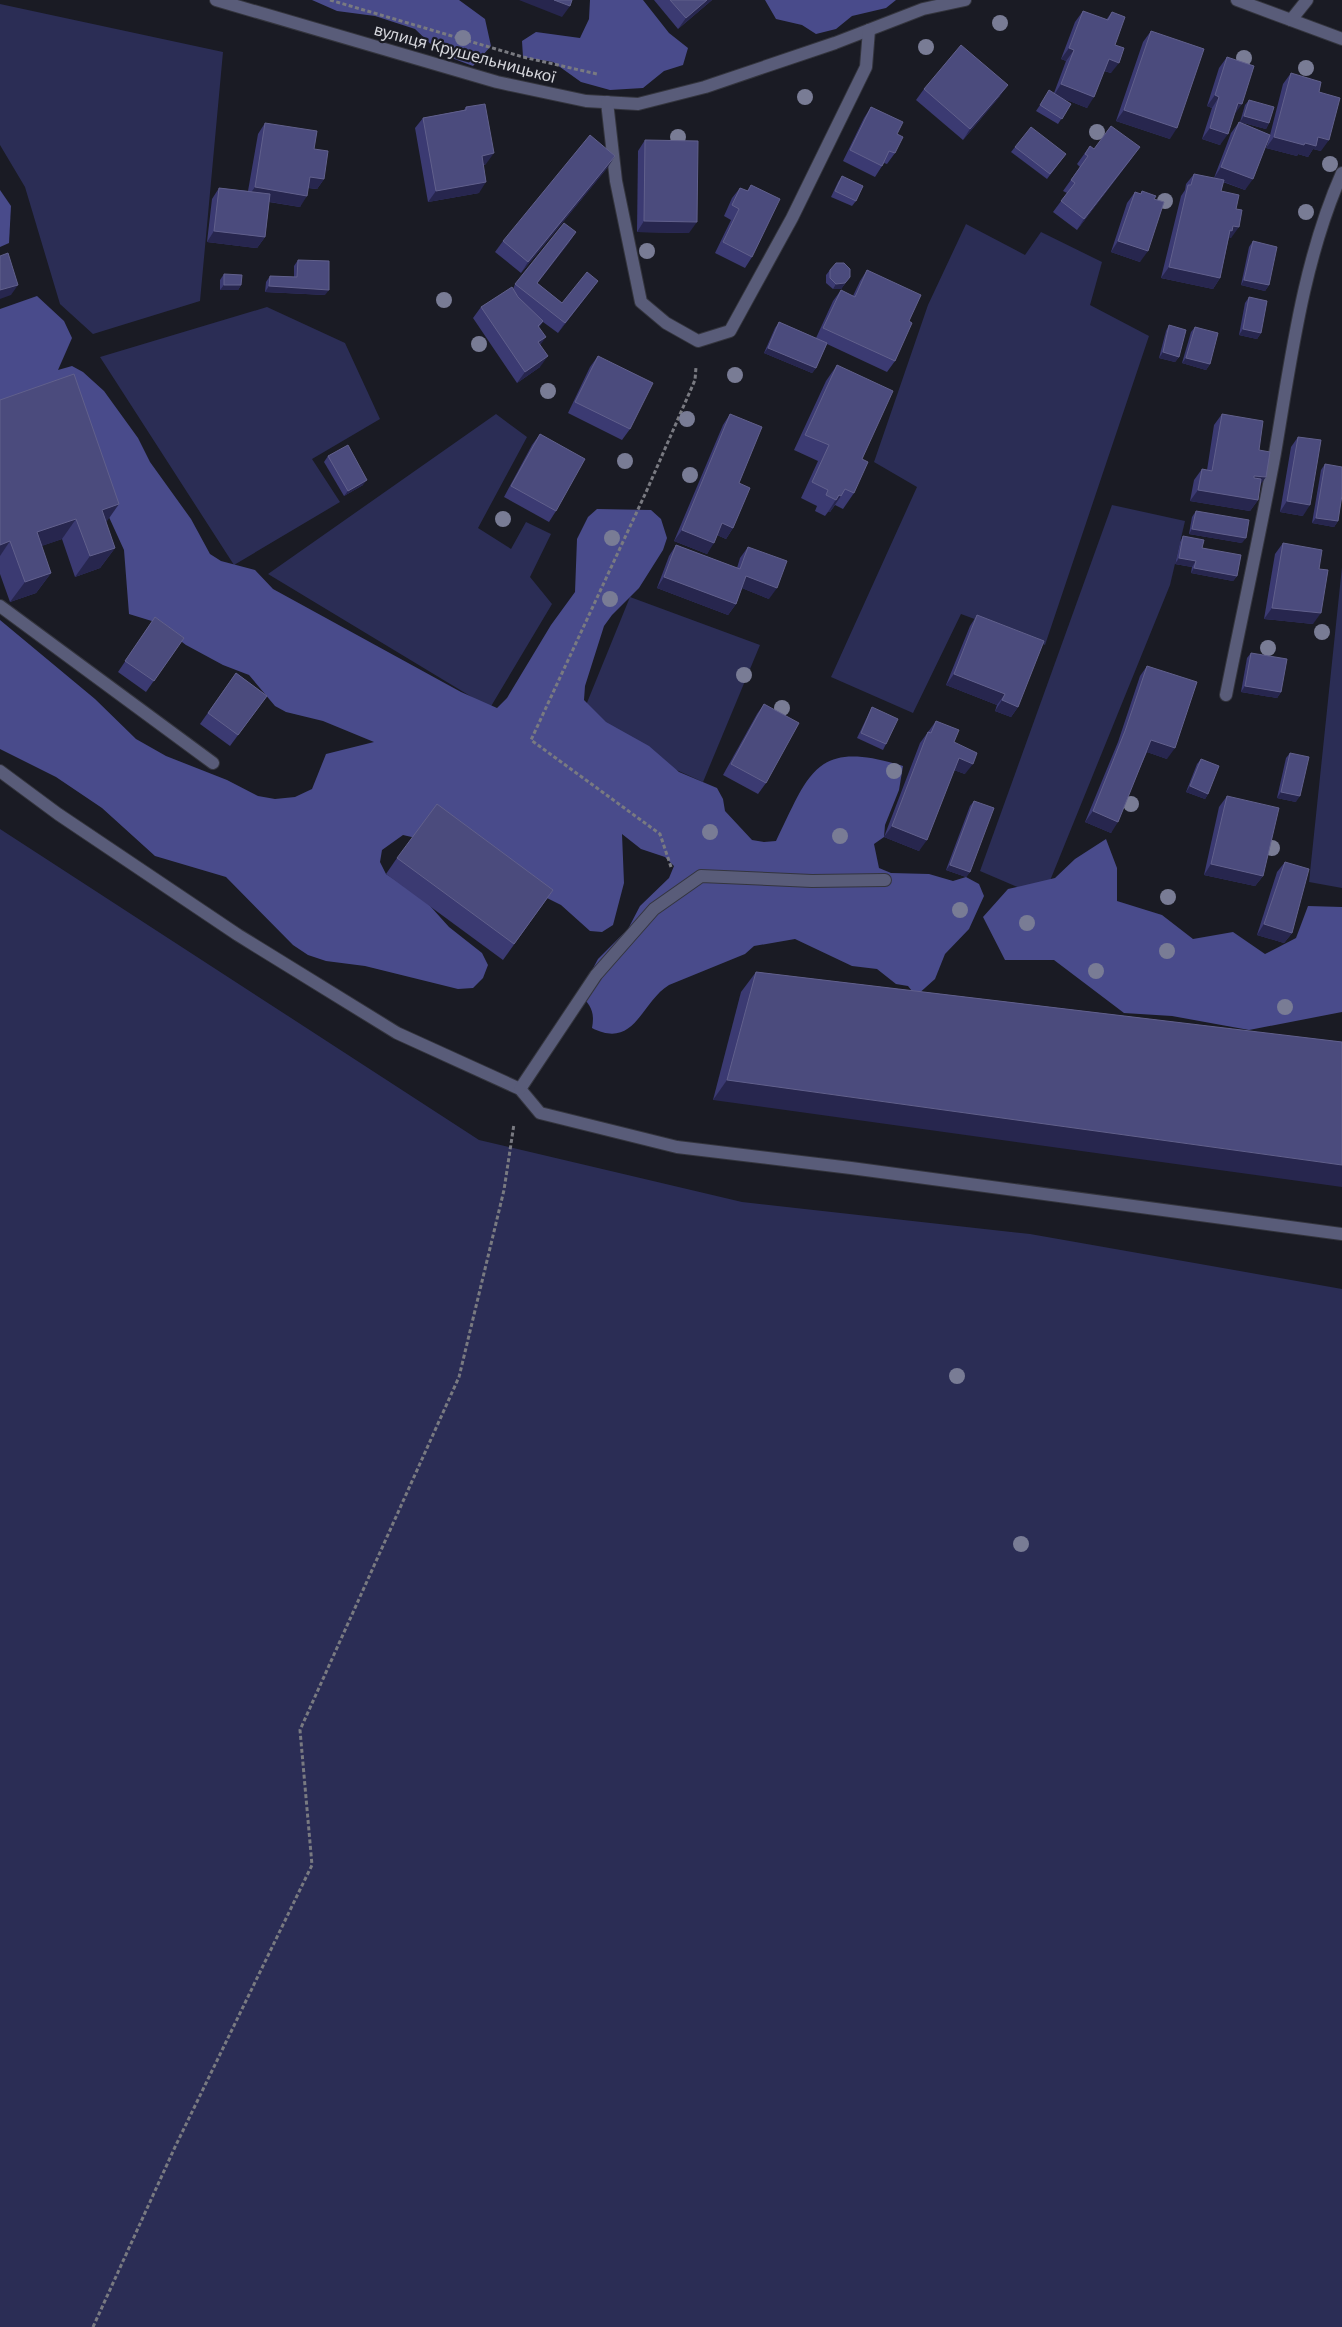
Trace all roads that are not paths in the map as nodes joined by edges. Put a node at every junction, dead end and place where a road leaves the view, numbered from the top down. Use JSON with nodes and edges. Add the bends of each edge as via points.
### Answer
{"nodes":[{"id":1,"x":216,"y":0,"type":"edge"},
{"id":2,"x":965,"y":0,"type":"edge"},
{"id":3,"x":1237,"y":0,"type":"edge"},
{"id":4,"x":1307,"y":0,"type":"edge"},
{"id":5,"x":1291,"y":20,"type":"junction"},
{"id":6,"x":869,"y":30,"type":"junction"},
{"id":7,"x":1342,"y":39,"type":"edge"},
{"id":8,"x":607,"y":102,"type":"junction"},
{"id":9,"x":1342,"y":173,"type":"edge"},
{"id":10,"x":0,"y":606,"type":"edge"},
{"id":11,"x":1226,"y":695,"type":"dead end"},
{"id":12,"x":214,"y":764,"type":"dead end"},
{"id":13,"x":0,"y":771,"type":"edge"},
{"id":14,"x":885,"y":880,"type":"dead end"},
{"id":15,"x":520,"y":1089,"type":"junction"},
{"id":16,"x":1342,"y":1234,"type":"edge"}],
"edges":[{"from":1,"to":8,"type":"street","name":"вулиця Крушельницької","via":[[497,82],[586,101]]},
{"from":2,"to":6,"type":"street","name":"вулиця Крушельницької","via":[[923,9]]},
{"from":3,"to":5,"type":"street"},
{"from":4,"to":5,"type":"street"},
{"from":5,"to":7,"type":"street"},
{"from":6,"to":8,"type":"street","name":"вулиця Крушельницької","via":[[705,87],[638,104]]},
{"from":6,"to":8,"type":"street","via":[[866,67],[792,218],[730,331],[698,341],[666,323],[641,302],[616,181]]},
{"from":9,"to":11,"type":"street","via":[[1331,198],[1302,300]]},
{"from":10,"to":12,"type":"street"},
{"from":13,"to":15,"type":"street","via":[[238,935],[397,1033]]},
{"from":14,"to":15,"type":"street","via":[[812,881],[701,876],[654,908],[596,975]]},
{"from":15,"to":16,"type":"street","via":[[540,1113],[678,1147]]}]}
